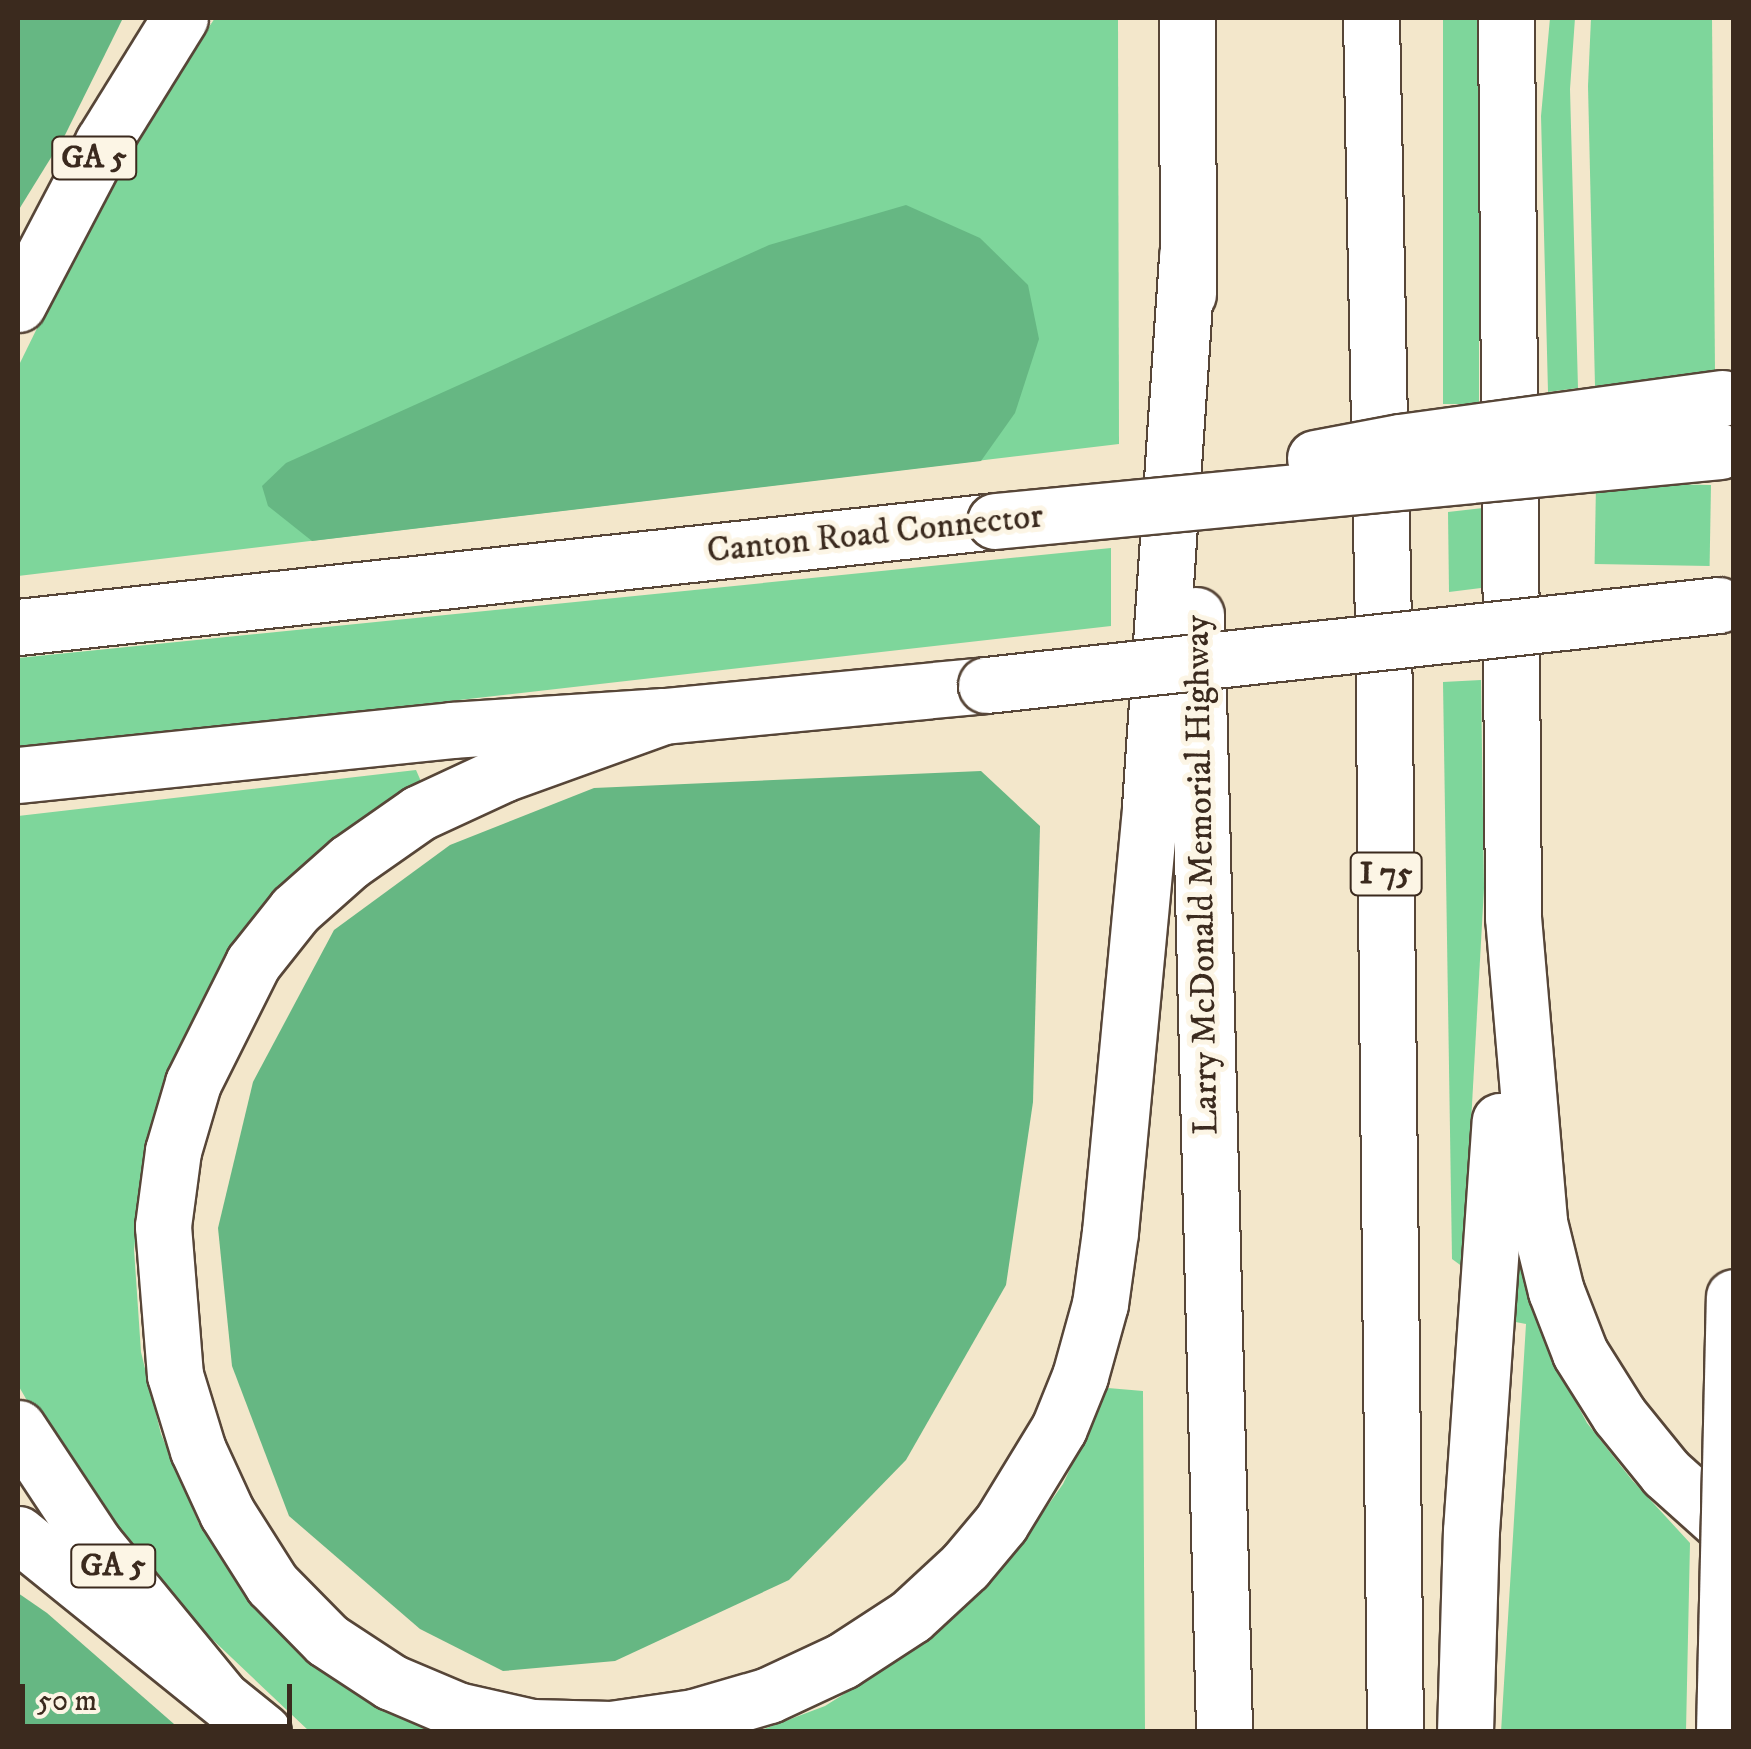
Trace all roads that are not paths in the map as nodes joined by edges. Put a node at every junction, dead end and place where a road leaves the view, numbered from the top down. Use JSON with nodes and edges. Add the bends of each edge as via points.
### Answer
{"nodes":[{"id":1,"x":180,"y":18,"type":"edge"},
{"id":2,"x":1187,"y":18,"type":"edge"},
{"id":3,"x":1371,"y":18,"type":"edge"},
{"id":4,"x":1506,"y":18,"type":"edge"},
{"id":5,"x":1516,"y":18,"type":"edge"},
{"id":6,"x":1508,"y":95,"type":"junction"},
{"id":7,"x":1187,"y":257,"type":"junction"},
{"id":8,"x":18,"y":304,"type":"edge"},
{"id":9,"x":1727,"y":424,"type":"edge"},
{"id":10,"x":1726,"y":604,"type":"edge"},
{"id":11,"x":18,"y":627,"type":"edge"},
{"id":12,"x":664,"y":716,"type":"junction"},
{"id":13,"x":18,"y":775,"type":"edge"},
{"id":14,"x":1513,"y":916,"type":"junction"},
{"id":15,"x":1734,"y":1298,"type":"edge"},
{"id":16,"x":18,"y":1428,"type":"edge"},
{"id":17,"x":18,"y":1534,"type":"edge"},
{"id":18,"x":1734,"y":1534,"type":"edge"},
{"id":19,"x":219,"y":1695,"type":"junction"},
{"id":20,"x":263,"y":1732,"type":"edge"},
{"id":21,"x":1224,"y":1732,"type":"edge"},
{"id":22,"x":1395,"y":1732,"type":"edge"},
{"id":23,"x":1465,"y":1732,"type":"edge"},
{"id":24,"x":1724,"y":1732,"type":"edge"}],
"edges":[{"from":1,"to":8,"type":"highway","number":"GA 5","via":[[103,142]]},
{"from":2,"to":7,"type":"highway","name":"Larry McDonald Memorial Highway"},
{"from":3,"to":22,"type":"highway","number":"I 75"},
{"from":4,"to":6,"type":"highway"},
{"from":5,"to":6,"type":"highway"},
{"from":6,"to":14,"type":"highway"},
{"from":7,"to":12,"type":"highway","via":[[1150,806],[1110,1232],[1100,1304],[1059,1428],[1001,1523],[965,1566],[911,1616],[842,1660],[769,1695],[694,1718],[611,1729],[532,1728],[458,1710],[391,1682],[327,1640],[272,1584],[227,1513],[174,1374],[163,1226],[173,1151],[192,1084],[253,963],[296,910],[419,812]]},
{"from":7,"to":21,"type":"highway","name":"Larry McDonald Memorial Highway"},
{"from":9,"to":11,"type":"highway","name":"Canton Road Connector","bridge":true,"via":[[1078,512]]},
{"from":10,"to":12,"type":"highway","bridge":true},
{"from":12,"to":13,"type":"highway","via":[[451,730]]},
{"from":14,"to":18,"type":"highway","via":[[1530,1159],[1556,1291],[1580,1353],[1619,1416],[1666,1473]]},
{"from":14,"to":23,"type":"highway","via":[[1471,1531]]},
{"from":15,"to":24,"type":"highway","bridge":true},
{"from":16,"to":19,"type":"highway","number":"GA 5","via":[[94,1543]]},
{"from":17,"to":19,"type":"highway"},
{"from":19,"to":20,"type":"highway","number":"GA 5"}]}
